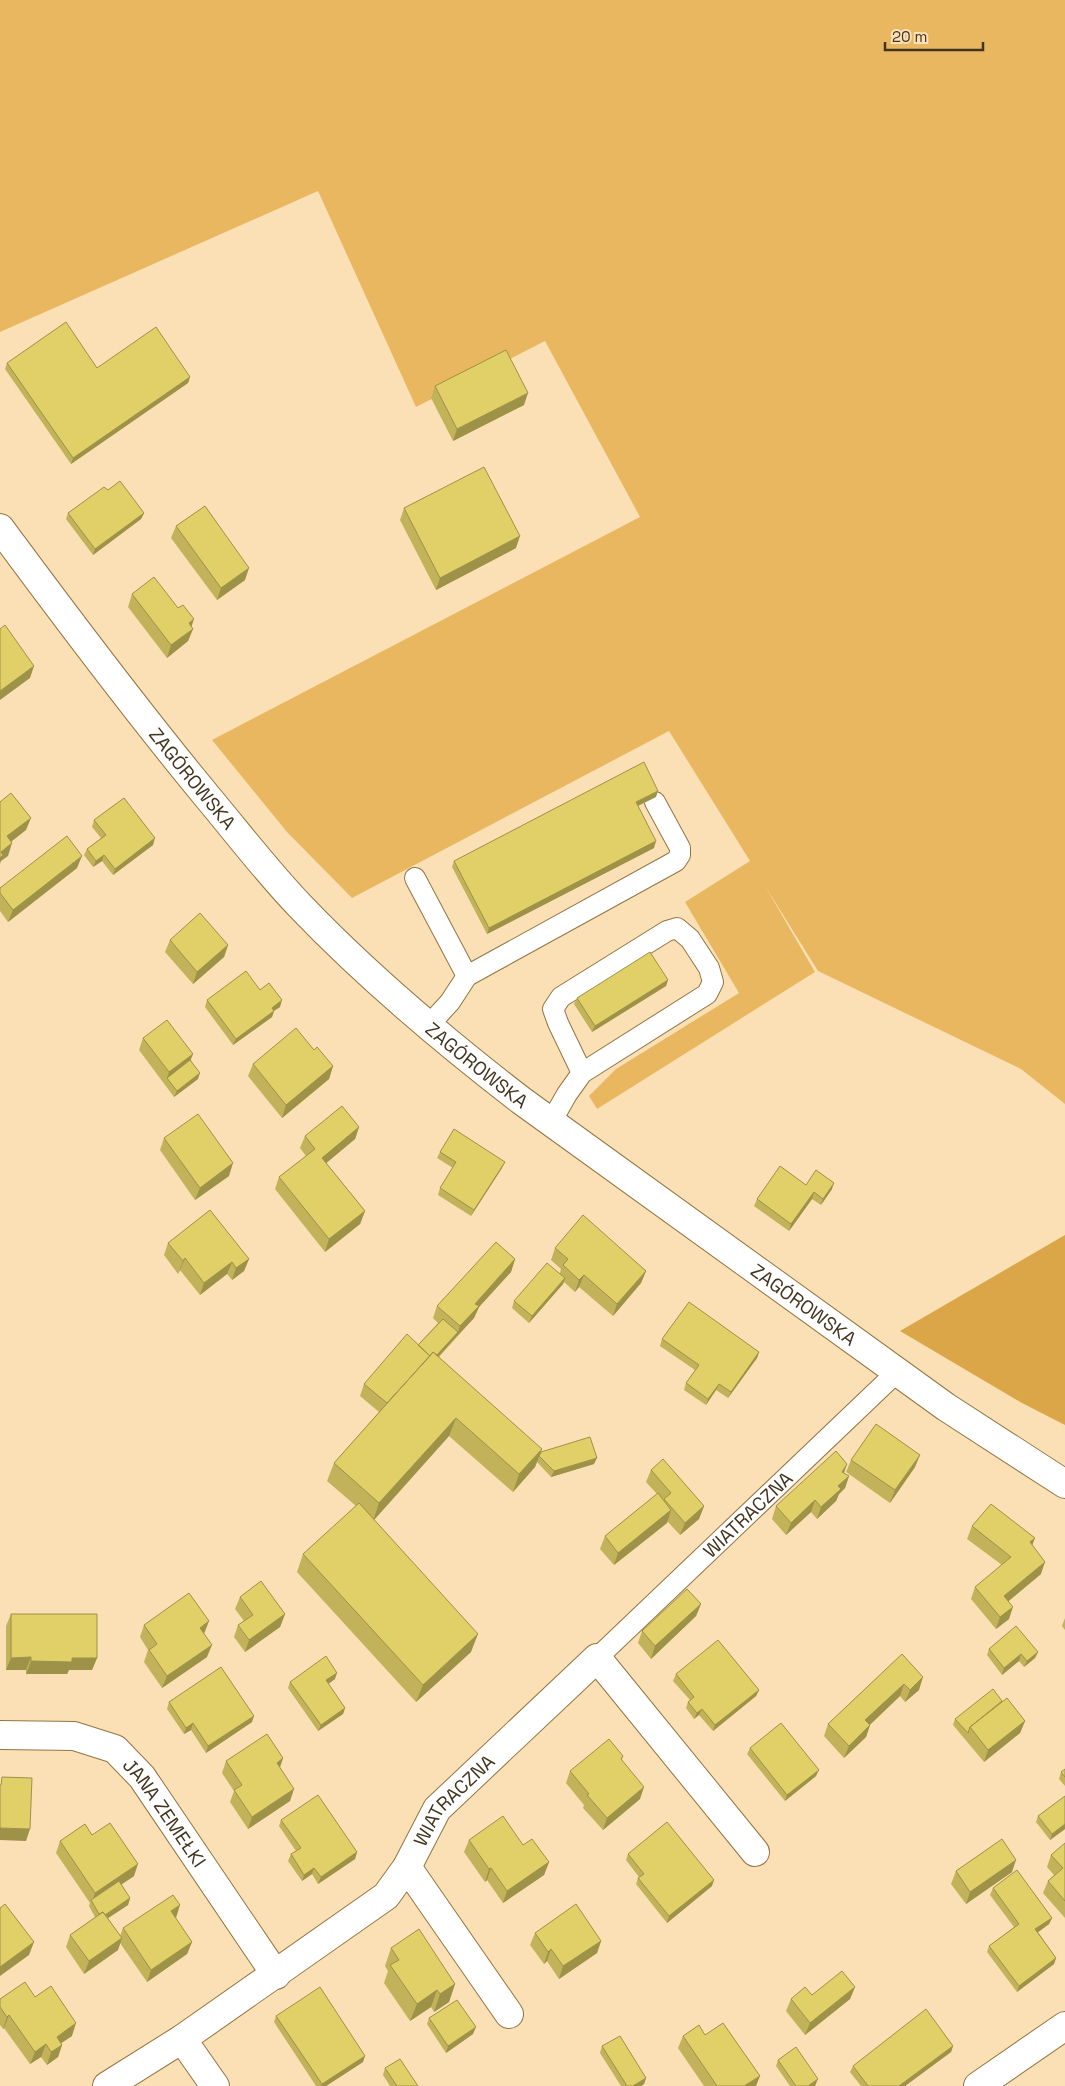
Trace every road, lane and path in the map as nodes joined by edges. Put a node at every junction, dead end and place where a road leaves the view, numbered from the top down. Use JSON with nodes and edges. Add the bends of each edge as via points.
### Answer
{"nodes":[{"id":1,"x":0,"y":528,"type":"edge"},
{"id":2,"x":655,"y":802,"type":"edge"},
{"id":3,"x":415,"y":878,"type":"dead end"},
{"id":4,"x":467,"y":976,"type":"junction"},
{"id":5,"x":428,"y":1026,"type":"junction"},
{"id":6,"x":582,"y":1073,"type":"junction"},
{"id":7,"x":551,"y":1122,"type":"junction"},
{"id":8,"x":897,"y":1372,"type":"junction"},
{"id":9,"x":1065,"y":1484,"type":"edge"},
{"id":10,"x":597,"y":1658,"type":"junction"},
{"id":11,"x":0,"y":1735,"type":"edge"},
{"id":12,"x":755,"y":1852,"type":"dead end"},
{"id":13,"x":407,"y":1867,"type":"junction"},
{"id":14,"x":276,"y":1975,"type":"junction"},
{"id":15,"x":509,"y":2014,"type":"dead end"},
{"id":16,"x":1065,"y":2026,"type":"edge"},
{"id":17,"x":182,"y":2039,"type":"junction"},
{"id":18,"x":107,"y":2086,"type":"edge"},
{"id":19,"x":215,"y":2086,"type":"edge"},
{"id":20,"x":978,"y":2086,"type":"edge"}],
"edges":[{"from":1,"to":5,"type":"street","name":"ZAGÓROWSKA","via":[[95,657],[243,840],[300,906]]},
{"from":2,"to":4,"type":"lane","via":[[680,848],[676,860]]},
{"from":3,"to":4,"type":"lane"},
{"from":4,"to":5,"type":"lane","via":[[450,1002]]},
{"from":5,"to":7,"type":"street","name":"ZAGÓROWSKA"},
{"from":6,"to":6,"type":"lane","via":[[707,994],[712,982],[709,968],[690,939],[678,928],[667,930],[560,997],[553,1009]]},
{"from":6,"to":7,"type":"lane"},
{"from":7,"to":8,"type":"street","name":"ZAGÓROWSKA"},
{"from":8,"to":9,"type":"street","name":"ZAGÓROWSKA"},
{"from":8,"to":10,"type":"lane","name":"WIATRACZNA"},
{"from":10,"to":12,"type":"street"},
{"from":10,"to":13,"type":"street","name":"WIATRACZNA","via":[[437,1810]]},
{"from":11,"to":14,"type":"street","name":"JANA ZEMEŁKI","via":[[74,1736],[115,1749],[142,1777]]},
{"from":13,"to":14,"type":"street","name":"WIATRACZNA","via":[[386,1896]]},
{"from":13,"to":15,"type":"street","name":"WIATRACZNA"},
{"from":14,"to":17,"type":"street","name":"WIATRACZNA"},
{"from":16,"to":20,"type":"street"},
{"from":17,"to":18,"type":"street","name":"WIATRACZNA"},
{"from":17,"to":19,"type":"street"}]}
